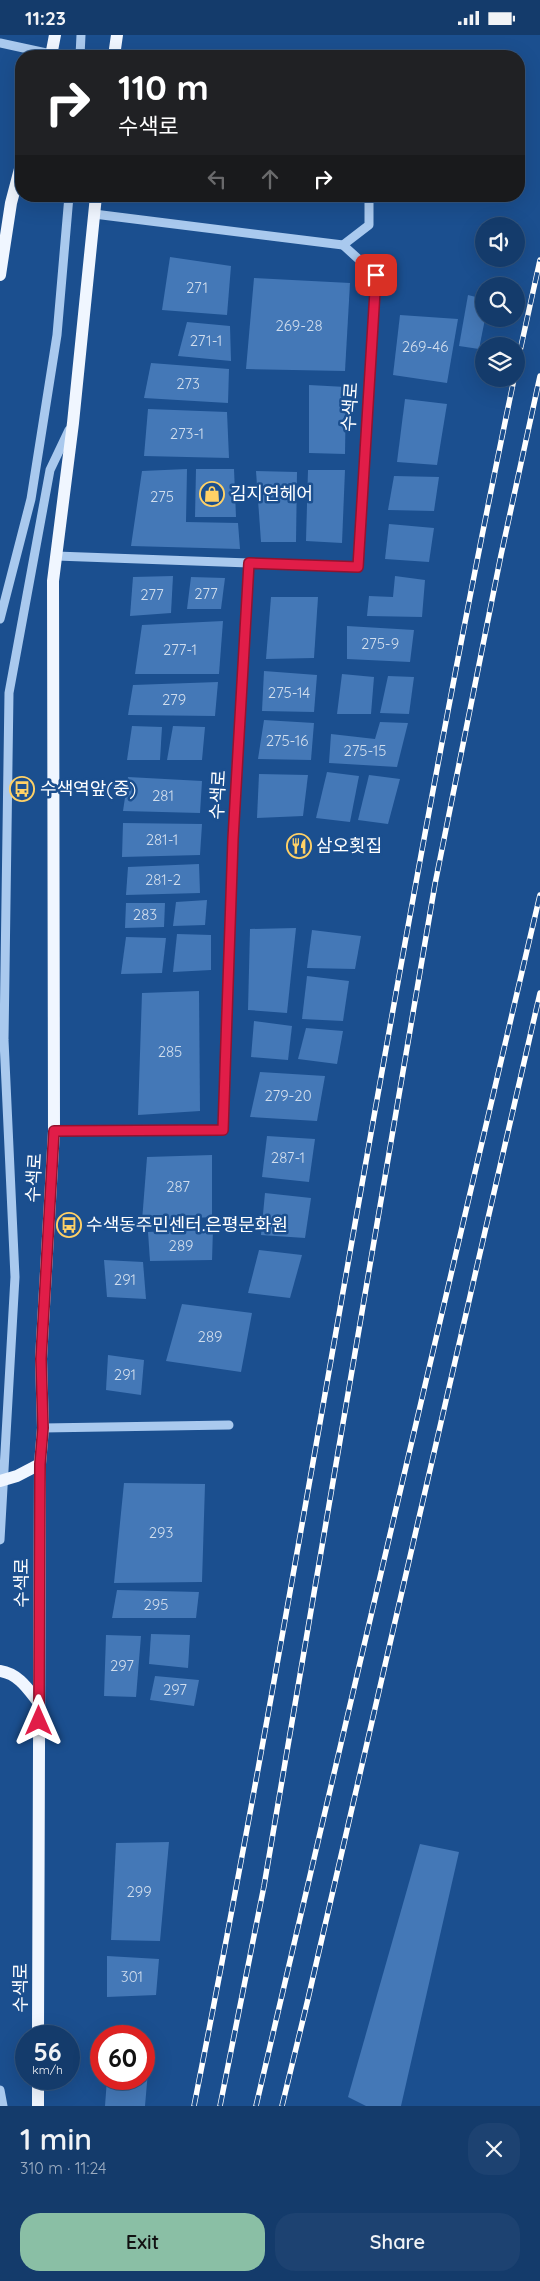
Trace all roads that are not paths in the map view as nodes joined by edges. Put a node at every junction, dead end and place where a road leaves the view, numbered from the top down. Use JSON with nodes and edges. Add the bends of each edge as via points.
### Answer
{"nodes":[{"id":1,"x":55,"y":35,"type":"edge"},
{"id":2,"x":81,"y":35,"type":"edge"},
{"id":3,"x":118,"y":35,"type":"edge"},
{"id":4,"x":0,"y":43,"type":"edge"},
{"id":5,"x":30,"y":50,"type":"edge"},
{"id":6,"x":52,"y":50,"type":"edge"},
{"id":7,"x":80,"y":50,"type":"edge"},
{"id":8,"x":115,"y":50,"type":"edge"},
{"id":9,"x":15,"y":188,"type":"edge"},
{"id":10,"x":68,"y":202,"type":"edge"},
{"id":11,"x":95,"y":202,"type":"edge"},
{"id":12,"x":369,"y":202,"type":"edge"},
{"id":13,"x":94,"y":214,"type":"junction"},
{"id":14,"x":343,"y":245,"type":"junction"},
{"id":15,"x":0,"y":275,"type":"edge"},
{"id":16,"x":73,"y":423,"type":"junction"},
{"id":17,"x":56,"y":556,"type":"junction"},
{"id":18,"x":249,"y":563,"type":"junction"},
{"id":19,"x":0,"y":619,"type":"edge"},
{"id":20,"x":54,"y":1131,"type":"junction"},
{"id":21,"x":229,"y":1425,"type":"dead end"},
{"id":22,"x":43,"y":1428,"type":"junction"},
{"id":23,"x":40,"y":1464,"type":"junction"},
{"id":24,"x":2,"y":1481,"type":"edge"},
{"id":25,"x":0,"y":1540,"type":"edge"},
{"id":26,"x":0,"y":1671,"type":"edge"},
{"id":27,"x":39,"y":1703,"type":"junction"},
{"id":28,"x":38,"y":2025,"type":"edge"},
{"id":29,"x":0,"y":2090,"type":"edge"},
{"id":30,"x":38,"y":2090,"type":"edge"},
{"id":31,"x":3,"y":2106,"type":"edge"},
{"id":32,"x":38,"y":2106,"type":"edge"}],
"edges":[{"from":1,"to":6,"type":"main road"},
{"from":2,"to":7,"type":"street"},
{"from":3,"to":8,"type":"main road"},
{"from":4,"to":5,"type":"street"},
{"from":9,"to":15,"type":"main road"},
{"from":10,"to":19,"type":"street","via":[[57,335],[32,489]]},
{"from":11,"to":13,"type":"main road","name":"수색로"},
{"from":12,"to":14,"type":"street","via":[[368,225]]},
{"from":13,"to":14,"type":"street"},
{"from":13,"to":16,"type":"main road","name":"수색로"},
{"from":14,"to":18,"type":"street","name":"수색로","via":[[376,275],[358,567]]},
{"from":16,"to":17,"type":"main road","name":"수색로"},
{"from":16,"to":24,"type":"street","via":[[50,470],[9,693],[4,1040],[15,1277]]},
{"from":17,"to":18,"type":"street","name":"수색로"},
{"from":17,"to":20,"type":"main road","name":"수색로","via":[[53,581]]},
{"from":18,"to":20,"type":"street","name":"수색로","via":[[233,839],[223,1130]]},
{"from":20,"to":22,"type":"main road","name":"수색로","via":[[41,1359]]},
{"from":21,"to":22,"type":"street"},
{"from":22,"to":23,"type":"main road","name":"수색로"},
{"from":23,"to":24,"type":"main road"},
{"from":23,"to":27,"type":"main road","name":"수색로"},
{"from":24,"to":25,"type":"street"},
{"from":26,"to":27,"type":"main road","via":[[8,1672],[23,1682]]},
{"from":27,"to":28,"type":"main road","name":"수색로"},
{"from":29,"to":31,"type":"street"},
{"from":30,"to":32,"type":"main road"}]}
